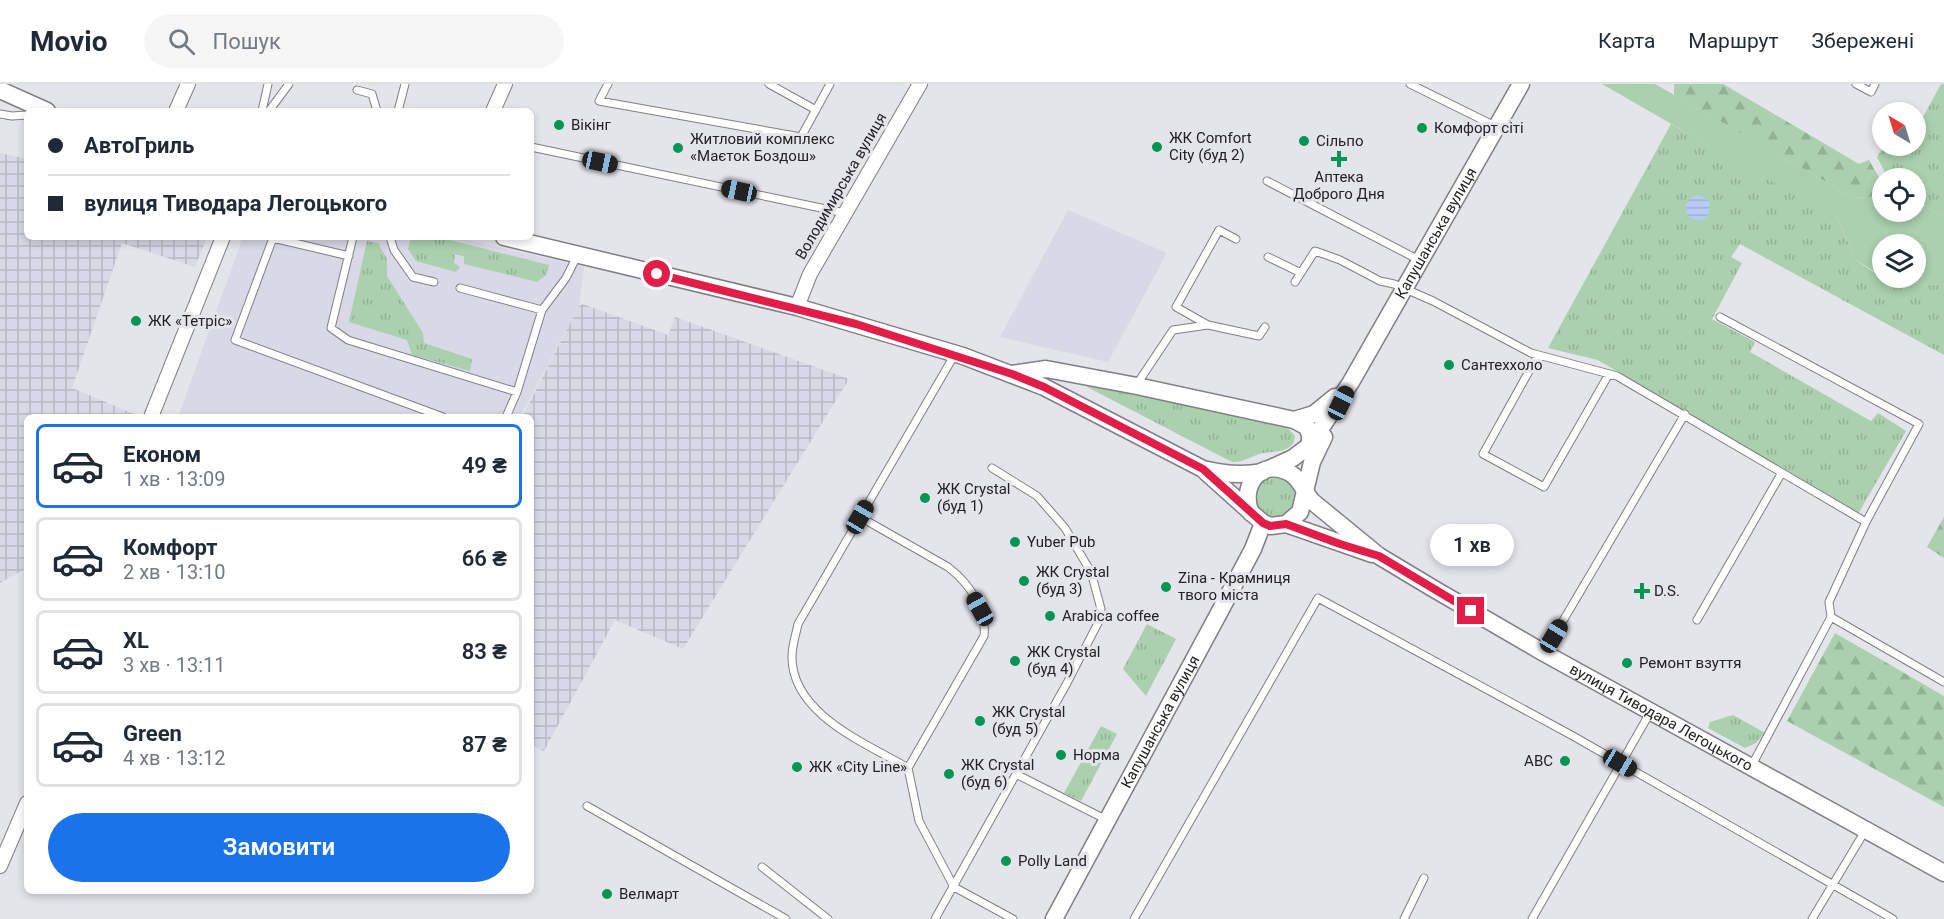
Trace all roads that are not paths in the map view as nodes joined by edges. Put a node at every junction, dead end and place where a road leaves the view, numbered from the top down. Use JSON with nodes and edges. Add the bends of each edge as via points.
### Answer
{"nodes":[{"id":1,"x":188,"y":84,"type":"edge"},
{"id":2,"x":268,"y":84,"type":"edge"},
{"id":3,"x":290,"y":84,"type":"edge"},
{"id":4,"x":405,"y":84,"type":"edge"},
{"id":5,"x":506,"y":84,"type":"edge"},
{"id":6,"x":608,"y":84,"type":"edge"},
{"id":7,"x":769,"y":84,"type":"edge"},
{"id":8,"x":830,"y":84,"type":"edge"},
{"id":9,"x":920,"y":84,"type":"edge"},
{"id":10,"x":1410,"y":84,"type":"edge"},
{"id":11,"x":1521,"y":84,"type":"edge"},
{"id":12,"x":1856,"y":84,"type":"edge"},
{"id":13,"x":1875,"y":84,"type":"edge"},
{"id":14,"x":0,"y":90,"type":"edge"},
{"id":15,"x":357,"y":90,"type":"dead end"},
{"id":16,"x":40,"y":108,"type":"edge"},
{"id":17,"x":178,"y":108,"type":"edge"},
{"id":18,"x":263,"y":108,"type":"edge"},
{"id":19,"x":271,"y":108,"type":"edge"},
{"id":20,"x":376,"y":108,"type":"edge"},
{"id":21,"x":399,"y":108,"type":"edge"},
{"id":22,"x":494,"y":108,"type":"edge"},
{"id":23,"x":816,"y":110,"type":"junction"},
{"id":24,"x":0,"y":114,"type":"edge"},
{"id":25,"x":24,"y":115,"type":"edge"},
{"id":26,"x":1497,"y":127,"type":"junction"},
{"id":27,"x":534,"y":148,"type":"edge"},
{"id":28,"x":1267,"y":181,"type":"dead end"},
{"id":29,"x":845,"y":213,"type":"junction"},
{"id":30,"x":1236,"y":238,"type":"dead end"},
{"id":31,"x":222,"y":240,"type":"edge"},
{"id":32,"x":272,"y":240,"type":"edge"},
{"id":33,"x":281,"y":240,"type":"edge"},
{"id":34,"x":352,"y":240,"type":"edge"},
{"id":35,"x":391,"y":240,"type":"edge"},
{"id":36,"x":517,"y":240,"type":"edge"},
{"id":37,"x":577,"y":254,"type":"junction"},
{"id":38,"x":349,"y":256,"type":"junction"},
{"id":39,"x":1268,"y":257,"type":"dead end"},
{"id":40,"x":1420,"y":261,"type":"junction"},
{"id":41,"x":1301,"y":273,"type":"junction"},
{"id":42,"x":434,"y":282,"type":"dead end"},
{"id":43,"x":1295,"y":282,"type":"dead end"},
{"id":44,"x":460,"y":288,"type":"dead end"},
{"id":45,"x":1405,"y":289,"type":"junction"},
{"id":46,"x":797,"y":307,"type":"junction"},
{"id":47,"x":542,"y":310,"type":"junction"},
{"id":48,"x":1720,"y":317,"type":"dead end"},
{"id":49,"x":1208,"y":325,"type":"junction"},
{"id":50,"x":1265,"y":327,"type":"dead end"},
{"id":51,"x":955,"y":354,"type":"junction"},
{"id":52,"x":1538,"y":355,"type":"junction"},
{"id":53,"x":1012,"y":374,"type":"junction"},
{"id":54,"x":1609,"y":374,"type":"junction"},
{"id":55,"x":1351,"y":382,"type":"junction"},
{"id":56,"x":1137,"y":386,"type":"junction"},
{"id":57,"x":517,"y":392,"type":"junction"},
{"id":58,"x":153,"y":414,"type":"edge"},
{"id":59,"x":435,"y":414,"type":"edge"},
{"id":60,"x":508,"y":414,"type":"edge"},
{"id":61,"x":1685,"y":414,"type":"junction"},
{"id":62,"x":1294,"y":420,"type":"junction"},
{"id":63,"x":1310,"y":445,"type":"junction"},
{"id":64,"x":992,"y":468,"type":"dead end"},
{"id":65,"x":1203,"y":469,"type":"junction"},
{"id":66,"x":1266,"y":470,"type":"junction"},
{"id":67,"x":1782,"y":474,"type":"junction"},
{"id":68,"x":1304,"y":494,"type":"junction"},
{"id":69,"x":860,"y":517,"type":"junction"},
{"id":70,"x":1257,"y":518,"type":"junction"},
{"id":71,"x":1866,"y":522,"type":"junction"},
{"id":72,"x":1286,"y":524,"type":"junction"},
{"id":73,"x":1379,"y":556,"type":"junction"},
{"id":74,"x":1831,"y":617,"type":"junction"},
{"id":75,"x":1696,"y":620,"type":"dead end"},
{"id":76,"x":1544,"y":653,"type":"junction"},
{"id":77,"x":1944,"y":682,"type":"edge"},
{"id":78,"x":1651,"y":711,"type":"junction"},
{"id":79,"x":1620,"y":763,"type":"junction"},
{"id":80,"x":1751,"y":767,"type":"junction"},
{"id":81,"x":908,"y":768,"type":"junction"},
{"id":82,"x":1016,"y":774,"type":"junction"},
{"id":83,"x":587,"y":806,"type":"dead end"},
{"id":84,"x":24,"y":810,"type":"edge"},
{"id":85,"x":1107,"y":820,"type":"junction"},
{"id":86,"x":1866,"y":830,"type":"junction"},
{"id":87,"x":0,"y":866,"type":"edge"},
{"id":88,"x":762,"y":867,"type":"dead end"},
{"id":89,"x":1944,"y":873,"type":"edge"},
{"id":90,"x":1424,"y":878,"type":"dead end"},
{"id":91,"x":1833,"y":883,"type":"junction"},
{"id":92,"x":954,"y":887,"type":"junction"},
{"id":93,"x":786,"y":919,"type":"edge"},
{"id":94,"x":828,"y":919,"type":"edge"},
{"id":95,"x":935,"y":919,"type":"edge"},
{"id":96,"x":1013,"y":919,"type":"edge"},
{"id":97,"x":1054,"y":919,"type":"edge"},
{"id":98,"x":1134,"y":919,"type":"edge"},
{"id":99,"x":1404,"y":919,"type":"edge"},
{"id":100,"x":1532,"y":919,"type":"edge"},
{"id":101,"x":1812,"y":919,"type":"edge"},
{"id":102,"x":1893,"y":919,"type":"edge"}],
"edges":[{"from":1,"to":17,"type":"street"},
{"from":2,"to":18,"type":"lane"},
{"from":3,"to":19,"type":"lane"},
{"from":4,"to":21,"type":"lane"},
{"from":5,"to":22,"type":"street"},
{"from":6,"to":23,"type":"lane","via":[[599,101],[801,137]]},
{"from":7,"to":23,"type":"lane"},
{"from":8,"to":23,"type":"lane"},
{"from":9,"to":29,"type":"street","name":"Володимирська вулиця"},
{"from":10,"to":26,"type":"lane"},
{"from":11,"to":26,"type":"street","name":"Капушанська вулиця"},
{"from":12,"to":13,"type":"lane","via":[[1871,92]]},
{"from":14,"to":16,"type":"street"},
{"from":15,"to":20,"type":"lane","via":[[372,94]]},
{"from":24,"to":25,"type":"lane"},
{"from":26,"to":40,"type":"street","name":"Капушанська вулиця"},
{"from":27,"to":29,"type":"lane"},
{"from":28,"to":40,"type":"lane"},
{"from":29,"to":46,"type":"street","name":"Володимирська вулиця","via":[[810,274]]},
{"from":30,"to":49,"type":"lane","via":[[1219,230],[1176,307]]},
{"from":31,"to":58,"type":"street"},
{"from":32,"to":59,"type":"lane","via":[[235,340]]},
{"from":33,"to":38,"type":"lane"},
{"from":34,"to":38,"type":"lane"},
{"from":35,"to":42,"type":"lane","via":[[412,277]]},
{"from":36,"to":37,"type":"street"},
{"from":37,"to":46,"type":"street"},
{"from":37,"to":47,"type":"lane","via":[[566,278]]},
{"from":38,"to":57,"type":"lane","via":[[332,328],[348,340]]},
{"from":39,"to":41,"type":"lane"},
{"from":40,"to":45,"type":"street","name":"Капушанська вулиця"},
{"from":41,"to":43,"type":"lane"},
{"from":41,"to":45,"type":"lane","via":[[1315,251]]},
{"from":44,"to":47,"type":"lane"},
{"from":45,"to":52,"type":"lane"},
{"from":45,"to":55,"type":"street","name":"Капушанська вулиця"},
{"from":46,"to":51,"type":"street"},
{"from":47,"to":57,"type":"lane"},
{"from":48,"to":71,"type":"lane","via":[[1919,424]]},
{"from":49,"to":50,"type":"lane","via":[[1259,336]]},
{"from":49,"to":56,"type":"lane","via":[[1173,330]]},
{"from":51,"to":53,"type":"street"},
{"from":51,"to":69,"type":"lane"},
{"from":52,"to":54,"type":"lane"},
{"from":52,"to":54,"type":"lane","via":[[1483,454],[1544,488]]},
{"from":53,"to":56,"type":"street","via":[[1046,369]]},
{"from":53,"to":65,"type":"street"},
{"from":54,"to":61,"type":"lane"},
{"from":55,"to":62,"type":"street","via":[[1324,408]]},
{"from":55,"to":63,"type":"street","name":"Капушанська вулиця"},
{"from":55,"to":68,"type":"street","name":"Капушанська вулиця","via":[[1312,462]]},
{"from":56,"to":62,"type":"street"},
{"from":57,"to":60,"type":"lane"},
{"from":61,"to":67,"type":"lane"},
{"from":61,"to":76,"type":"lane"},
{"from":62,"to":63,"type":"street","via":[[1307,428]]},
{"from":63,"to":66,"type":"street","name":"Капушанська вулиця","via":[[1293,459]]},
{"from":64,"to":82,"type":"lane","via":[[1037,496],[1065,528],[1091,572],[1101,609],[1098,623]]},
{"from":65,"to":66,"type":"street","via":[[1243,476]]},
{"from":65,"to":70,"type":"street"},
{"from":66,"to":68,"type":"street","via":[[1279,469],[1294,476]]},
{"from":66,"to":70,"type":"street","via":[[1254,478],[1246,496]]},
{"from":67,"to":71,"type":"lane"},
{"from":67,"to":75,"type":"lane"},
{"from":68,"to":72,"type":"street","via":[[1300,512]]},
{"from":68,"to":73,"type":"street","name":"вулиця Тиводара Легоцького"},
{"from":69,"to":81,"type":"lane","via":[[798,624],[792,657],[798,683],[810,704],[828,721]]},
{"from":69,"to":81,"type":"lane","via":[[960,576],[986,624],[984,636]]},
{"from":70,"to":72,"type":"street","via":[[1270,526]]},
{"from":70,"to":85,"type":"street","name":"Капушанська вулиця","via":[[1253,549]]},
{"from":71,"to":74,"type":"lane","via":[[1828,602]]},
{"from":72,"to":73,"type":"street","name":"вулиця Тиводара Легоцького"},
{"from":73,"to":76,"type":"street","name":"вулиця Тиводара Легоцького"},
{"from":74,"to":77,"type":"lane"},
{"from":74,"to":80,"type":"lane"},
{"from":76,"to":78,"type":"street","name":"вулиця Тиводара Легоцького"},
{"from":78,"to":79,"type":"lane"},
{"from":78,"to":80,"type":"street","name":"вулиця Тиводара Легоцького"},
{"from":79,"to":91,"type":"lane"},
{"from":79,"to":98,"type":"lane","via":[[1318,598]]},
{"from":79,"to":100,"type":"lane"},
{"from":80,"to":86,"type":"street","name":"вулиця Тиводара Легоцького"},
{"from":81,"to":92,"type":"lane","via":[[920,821]]},
{"from":82,"to":85,"type":"lane"},
{"from":82,"to":92,"type":"lane"},
{"from":83,"to":93,"type":"lane"},
{"from":84,"to":87,"type":"street"},
{"from":85,"to":97,"type":"street","name":"Капушанська вулиця"},
{"from":86,"to":89,"type":"street","name":"вулиця Тиводара Легоцького"},
{"from":86,"to":91,"type":"lane"},
{"from":88,"to":94,"type":"lane"},
{"from":90,"to":99,"type":"lane"},
{"from":91,"to":101,"type":"lane"},
{"from":91,"to":102,"type":"lane"},
{"from":92,"to":95,"type":"lane"},
{"from":92,"to":96,"type":"lane"}]}
